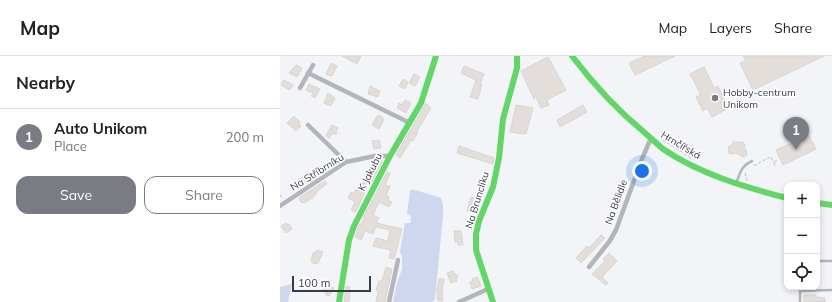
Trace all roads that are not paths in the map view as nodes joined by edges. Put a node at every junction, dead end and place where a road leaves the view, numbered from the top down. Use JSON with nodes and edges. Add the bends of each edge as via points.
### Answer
{"nodes":[{"id":1,"x":436,"y":56,"type":"edge"},
{"id":2,"x":518,"y":56,"type":"edge"},
{"id":3,"x":572,"y":56,"type":"edge"},
{"id":4,"x":313,"y":65,"type":"dead end"},
{"id":5,"x":308,"y":74,"type":"junction"},
{"id":6,"x":300,"y":88,"type":"dead end"},
{"id":7,"x":410,"y":123,"type":"junction"},
{"id":8,"x":308,"y":125,"type":"dead end"},
{"id":9,"x":651,"y":138,"type":"junction"},
{"id":10,"x":390,"y":156,"type":"junction"},
{"id":11,"x":752,"y":161,"type":"dead end"},
{"id":12,"x":346,"y":162,"type":"junction"},
{"id":13,"x":736,"y":184,"type":"junction"},
{"id":14,"x":784,"y":197,"type":"edge"},
{"id":15,"x":820,"y":203,"type":"edge"},
{"id":16,"x":832,"y":205,"type":"edge"},
{"id":17,"x":280,"y":206,"type":"edge"},
{"id":18,"x":398,"y":260,"type":"dead end"},
{"id":19,"x":820,"y":261,"type":"edge"},
{"id":20,"x":832,"y":261,"type":"edge"},
{"id":21,"x":589,"y":266,"type":"dead end"},
{"id":22,"x":488,"y":289,"type":"junction"},
{"id":23,"x":832,"y":290,"type":"edge"},
{"id":24,"x":800,"y":291,"type":"joint"},
{"id":25,"x":339,"y":302,"type":"edge"},
{"id":26,"x":389,"y":302,"type":"edge"},
{"id":27,"x":459,"y":302,"type":"edge"},
{"id":28,"x":493,"y":302,"type":"edge"},
{"id":29,"x":800,"y":302,"type":"edge"}],
"edges":[{"from":1,"to":7,"type":"street","name":"K Jakubu","via":[[421,103]]},
{"from":2,"to":22,"type":"street","name":"Na Brunclíku","via":[[503,119],[493,187],[476,234],[476,250]]},
{"from":3,"to":9,"type":"street","name":"Hrnčířská","via":[[608,100]]},
{"from":4,"to":5,"type":"street"},
{"from":5,"to":6,"type":"street"},
{"from":5,"to":7,"type":"street"},
{"from":7,"to":10,"type":"street","name":"K Jakubu"},
{"from":8,"to":12,"type":"street"},
{"from":9,"to":13,"type":"street","name":"Hrnčířská","via":[[694,166]]},
{"from":9,"to":21,"type":"street","name":"Na Bělidle","via":[[616,230]]},
{"from":10,"to":12,"type":"street","name":"Na Stříbrníku","via":[[375,156]]},
{"from":10,"to":25,"type":"street","name":"K Jakubu","via":[[354,226]]},
{"from":11,"to":13,"type":"lane","via":[[746,164]]},
{"from":12,"to":17,"type":"street","name":"Na Stříbrníku"},
{"from":13,"to":14,"type":"street","name":"Hrnčířská"},
{"from":15,"to":16,"type":"street"},
{"from":18,"to":26,"type":"street"},
{"from":19,"to":20,"type":"lane"},
{"from":22,"to":27,"type":"street"},
{"from":22,"to":28,"type":"street","name":"Na Brunclíku"},
{"from":23,"to":24,"type":"lane"},
{"from":24,"to":29,"type":"lane"}]}
